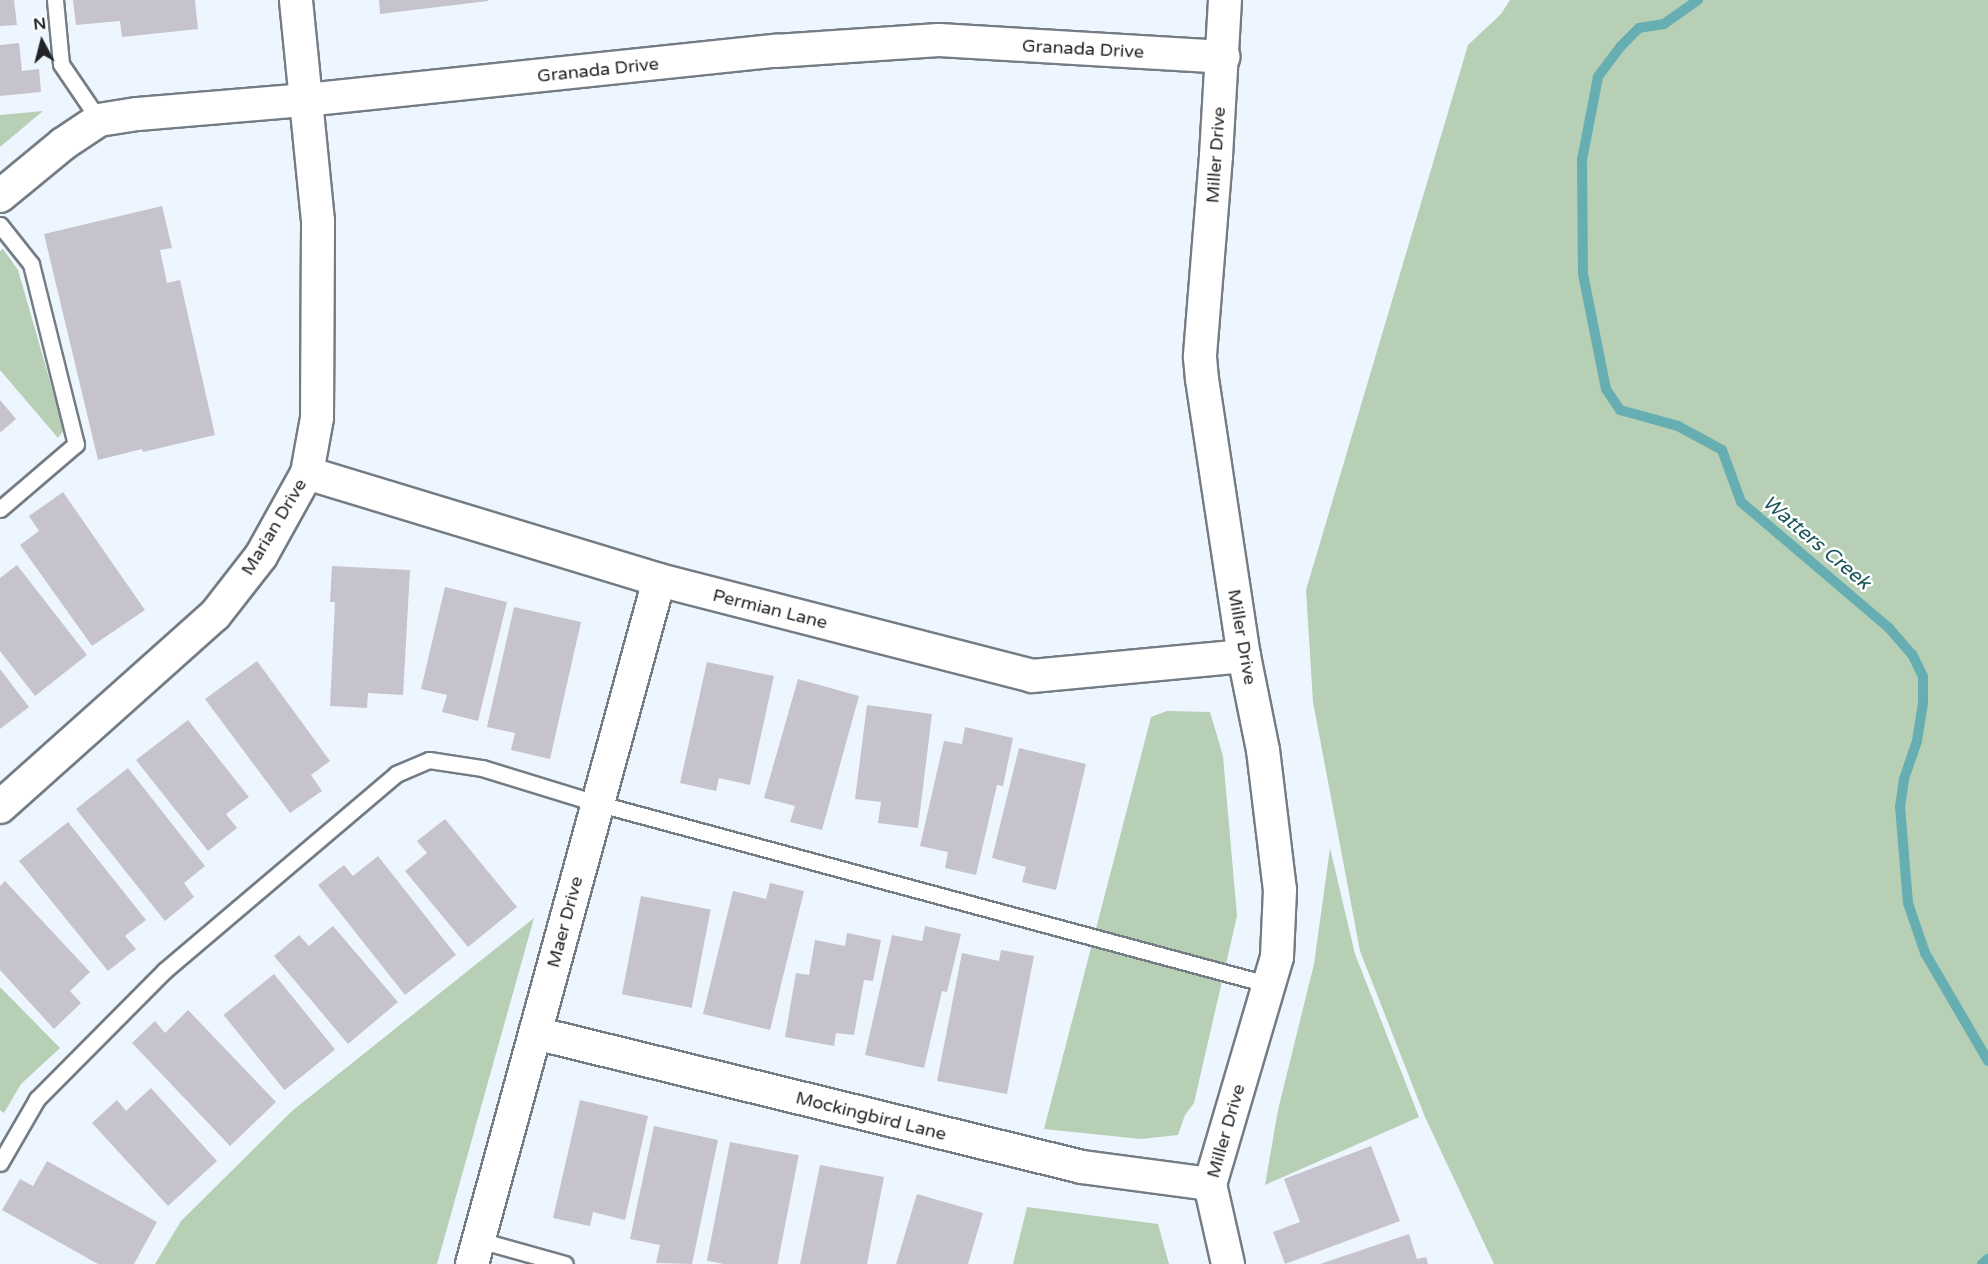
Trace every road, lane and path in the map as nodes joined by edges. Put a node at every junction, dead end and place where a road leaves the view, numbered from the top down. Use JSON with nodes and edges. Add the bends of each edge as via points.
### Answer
{"nodes":[{"id":1,"x":55,"y":0,"type":"edge"},
{"id":2,"x":296,"y":0,"type":"edge"},
{"id":3,"x":1225,"y":0,"type":"edge"},
{"id":4,"x":1223,"y":57,"type":"junction"},
{"id":5,"x":306,"y":100,"type":"junction"},
{"id":6,"x":99,"y":120,"type":"junction"},
{"id":7,"x":0,"y":196,"type":"edge"},
{"id":8,"x":0,"y":225,"type":"edge"},
{"id":9,"x":307,"y":473,"type":"junction"},
{"id":10,"x":0,"y":509,"type":"edge"},
{"id":11,"x":659,"y":580,"type":"junction"},
{"id":12,"x":1244,"y":656,"type":"junction"},
{"id":13,"x":596,"y":803,"type":"junction"},
{"id":14,"x":0,"y":807,"type":"edge"},
{"id":15,"x":1267,"y":984,"type":"junction"},
{"id":16,"x":535,"y":1033,"type":"junction"},
{"id":17,"x":0,"y":1163,"type":"edge"},
{"id":18,"x":1210,"y":1184,"type":"junction"},
{"id":19,"x":475,"y":1252,"type":"edge"},
{"id":20,"x":565,"y":1264,"type":"edge"},
{"id":21,"x":1228,"y":1264,"type":"edge"}],
"edges":[{"from":1,"to":6,"type":"lane","via":[[61,64]]},
{"from":2,"to":5,"type":"street","name":"Marian Drive"},
{"from":3,"to":4,"type":"street","name":"Miller Drive"},
{"from":4,"to":5,"type":"street","name":"Granada Drive","via":[[939,40],[776,51]]},
{"from":4,"to":12,"type":"street","name":"Miller Drive","via":[[1200,357]]},
{"from":5,"to":6,"type":"street","name":"Granada Drive"},
{"from":5,"to":9,"type":"street","name":"Marian Drive","via":[[318,221],[317,418]]},
{"from":6,"to":7,"type":"street","name":"Granada Drive"},
{"from":8,"to":10,"type":"lane","via":[[31,264],[76,444]]},
{"from":9,"to":11,"type":"street","name":"Permian Lane"},
{"from":9,"to":14,"type":"street","name":"Marian Drive","via":[[261,556],[215,615]]},
{"from":11,"to":12,"type":"street","name":"Permian Lane","via":[[1032,676]]},
{"from":11,"to":13,"type":"street","name":"Maer Drive"},
{"from":12,"to":15,"type":"street","name":"Miller Drive","via":[[1263,750],[1280,890],[1277,957]]},
{"from":13,"to":15,"type":"lane"},
{"from":13,"to":16,"type":"street","name":"Maer Drive"},
{"from":13,"to":17,"type":"lane","via":[[482,768],[429,760],[396,774],[164,971],[37,1099]]},
{"from":15,"to":18,"type":"street","name":"Miller Drive"},
{"from":16,"to":18,"type":"street","name":"Mockingbird Lane","via":[[1082,1167]]},
{"from":16,"to":19,"type":"street","name":"Maer Drive"},
{"from":18,"to":21,"type":"street","name":"Miller Drive"},
{"from":19,"to":20,"type":"lane"}]}
